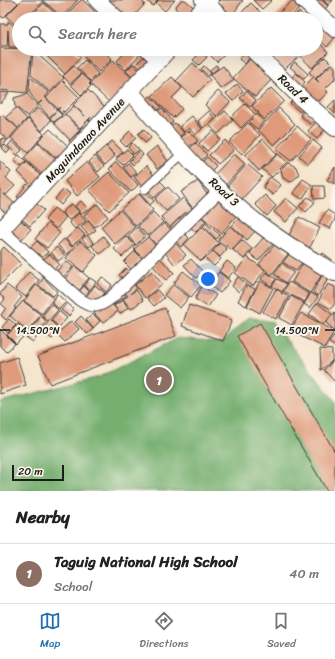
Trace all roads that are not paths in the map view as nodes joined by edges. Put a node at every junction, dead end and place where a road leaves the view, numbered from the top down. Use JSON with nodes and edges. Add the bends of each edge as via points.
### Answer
{"nodes":[{"id":1,"x":97,"y":0,"type":"edge"},
{"id":2,"x":303,"y":0,"type":"edge"},
{"id":3,"x":207,"y":1,"type":"edge"},
{"id":4,"x":110,"y":12,"type":"edge"},
{"id":5,"x":199,"y":12,"type":"edge"},
{"id":6,"x":217,"y":12,"type":"edge"},
{"id":7,"x":316,"y":12,"type":"edge"},
{"id":8,"x":323,"y":18,"type":"edge"},
{"id":9,"x":335,"y":29,"type":"edge"},
{"id":10,"x":163,"y":56,"type":"edge"},
{"id":11,"x":259,"y":56,"type":"edge"},
{"id":12,"x":130,"y":91,"type":"junction"},
{"id":13,"x":335,"y":128,"type":"edge"},
{"id":14,"x":183,"y":153,"type":"junction"},
{"id":15,"x":145,"y":189,"type":"dead end"},
{"id":16,"x":220,"y":190,"type":"junction"},
{"id":17,"x":0,"y":230,"type":"edge"},
{"id":18,"x":335,"y":273,"type":"edge"}],
"edges":[{"from":1,"to":4,"type":"street"},
{"from":2,"to":7,"type":"street"},
{"from":3,"to":5,"type":"street"},
{"from":3,"to":6,"type":"street"},
{"from":8,"to":9,"type":"street"},
{"from":10,"to":12,"type":"street","name":"Maguindanao Avenue"},
{"from":11,"to":13,"type":"street","name":"Road 4"},
{"from":12,"to":14,"type":"street","name":"Road 3"},
{"from":12,"to":17,"type":"street","name":"Maguindanao Avenue"},
{"from":14,"to":15,"type":"lane"},
{"from":14,"to":16,"type":"street","name":"Road 3"},
{"from":16,"to":17,"type":"street","via":[[112,297],[96,306],[87,305],[79,299]]},
{"from":16,"to":18,"type":"street","name":"Road 3","via":[[258,223]]}]}
